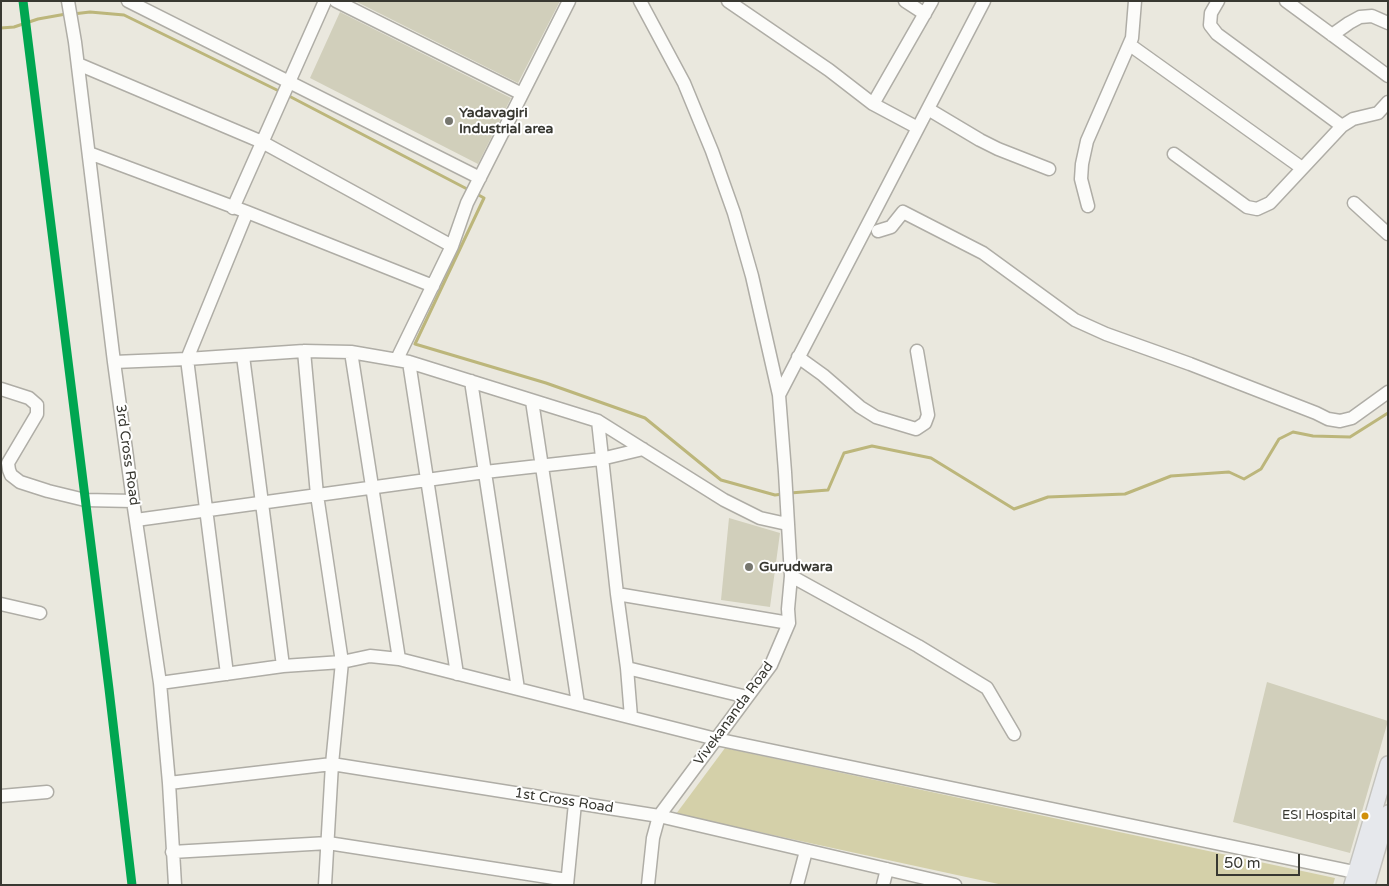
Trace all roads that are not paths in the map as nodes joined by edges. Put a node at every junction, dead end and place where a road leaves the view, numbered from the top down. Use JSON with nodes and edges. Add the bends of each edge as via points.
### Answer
{"nodes":[{"id":1,"x":128,"y":1,"type":"edge"},
{"id":2,"x":325,"y":1,"type":"edge"},
{"id":3,"x":336,"y":1,"type":"edge"},
{"id":4,"x":569,"y":1,"type":"edge"},
{"id":5,"x":640,"y":1,"type":"edge"},
{"id":6,"x":728,"y":1,"type":"edge"},
{"id":7,"x":905,"y":1,"type":"edge"},
{"id":8,"x":932,"y":1,"type":"edge"},
{"id":9,"x":984,"y":1,"type":"edge"},
{"id":10,"x":1135,"y":1,"type":"edge"},
{"id":11,"x":1218,"y":1,"type":"edge"},
{"id":12,"x":1286,"y":1,"type":"edge"},
{"id":13,"x":69,"y":6,"type":"edge"},
{"id":14,"x":925,"y":14,"type":"junction"},
{"id":15,"x":1388,"y":23,"type":"edge"},
{"id":16,"x":1332,"y":35,"type":"junction"},
{"id":17,"x":1130,"y":45,"type":"junction"},
{"id":18,"x":78,"y":64,"type":"junction"},
{"id":19,"x":1388,"y":76,"type":"edge"},
{"id":20,"x":288,"y":83,"type":"junction"},
{"id":21,"x":522,"y":94,"type":"junction"},
{"id":22,"x":1388,"y":102,"type":"edge"},
{"id":23,"x":873,"y":104,"type":"junction"},
{"id":24,"x":928,"y":109,"type":"junction"},
{"id":25,"x":1342,"y":126,"type":"junction"},
{"id":26,"x":918,"y":128,"type":"junction"},
{"id":27,"x":262,"y":142,"type":"junction"},
{"id":28,"x":89,"y":153,"type":"junction"},
{"id":29,"x":1174,"y":154,"type":"dead end"},
{"id":30,"x":1302,"y":168,"type":"junction"},
{"id":31,"x":1049,"y":169,"type":"dead end"},
{"id":32,"x":479,"y":181,"type":"junction"},
{"id":33,"x":1354,"y":203,"type":"dead end"},
{"id":34,"x":1088,"y":206,"type":"dead end"},
{"id":35,"x":234,"y":208,"type":"junction"},
{"id":36,"x":247,"y":212,"type":"junction"},
{"id":37,"x":878,"y":231,"type":"dead end"},
{"id":38,"x":1388,"y":234,"type":"edge"},
{"id":39,"x":452,"y":246,"type":"junction"},
{"id":40,"x":433,"y":286,"type":"junction"},
{"id":41,"x":304,"y":351,"type":"junction"},
{"id":42,"x":917,"y":351,"type":"dead end"},
{"id":43,"x":350,"y":352,"type":"junction"},
{"id":44,"x":243,"y":356,"type":"junction"},
{"id":45,"x":402,"y":358,"type":"junction"},
{"id":46,"x":798,"y":358,"type":"junction"},
{"id":47,"x":187,"y":359,"type":"junction"},
{"id":48,"x":114,"y":362,"type":"junction"},
{"id":49,"x":471,"y":381,"type":"junction"},
{"id":50,"x":1,"y":389,"type":"edge"},
{"id":51,"x":1388,"y":392,"type":"edge"},
{"id":52,"x":779,"y":395,"type":"junction"},
{"id":53,"x":532,"y":401,"type":"junction"},
{"id":54,"x":598,"y":421,"type":"junction"},
{"id":55,"x":643,"y":449,"type":"junction"},
{"id":56,"x":601,"y":459,"type":"junction"},
{"id":57,"x":542,"y":465,"type":"junction"},
{"id":58,"x":485,"y":472,"type":"junction"},
{"id":59,"x":428,"y":480,"type":"junction"},
{"id":60,"x":371,"y":488,"type":"junction"},
{"id":61,"x":317,"y":495,"type":"junction"},
{"id":62,"x":133,"y":501,"type":"junction"},
{"id":63,"x":261,"y":503,"type":"junction"},
{"id":64,"x":206,"y":510,"type":"junction"},
{"id":65,"x":136,"y":520,"type":"junction"},
{"id":66,"x":787,"y":524,"type":"junction"},
{"id":67,"x":791,"y":576,"type":"junction"},
{"id":68,"x":617,"y":594,"type":"junction"},
{"id":69,"x":1,"y":604,"type":"edge"},
{"id":70,"x":40,"y":613,"type":"dead end"},
{"id":71,"x":789,"y":623,"type":"junction"},
{"id":72,"x":399,"y":659,"type":"junction"},
{"id":73,"x":342,"y":662,"type":"junction"},
{"id":74,"x":283,"y":666,"type":"junction"},
{"id":75,"x":627,"y":668,"type":"junction"},
{"id":76,"x":227,"y":674,"type":"junction"},
{"id":77,"x":457,"y":674,"type":"junction"},
{"id":78,"x":160,"y":683,"type":"junction"},
{"id":79,"x":518,"y":689,"type":"junction"},
{"id":80,"x":747,"y":697,"type":"junction"},
{"id":81,"x":578,"y":704,"type":"junction"},
{"id":82,"x":631,"y":717,"type":"junction"},
{"id":83,"x":1014,"y":734,"type":"dead end"},
{"id":84,"x":716,"y":738,"type":"junction"},
{"id":85,"x":332,"y":764,"type":"junction"},
{"id":86,"x":1388,"y":764,"type":"edge"},
{"id":87,"x":169,"y":782,"type":"junction"},
{"id":88,"x":46,"y":792,"type":"dead end"},
{"id":89,"x":1,"y":796,"type":"edge"},
{"id":90,"x":575,"y":803,"type":"junction"},
{"id":91,"x":659,"y":816,"type":"junction"},
{"id":92,"x":1387,"y":819,"type":"edge"},
{"id":93,"x":328,"y":843,"type":"junction"},
{"id":94,"x":806,"y":851,"type":"junction"},
{"id":95,"x":172,"y":852,"type":"junction"},
{"id":96,"x":887,"y":869,"type":"junction"},
{"id":97,"x":1361,"y":879,"type":"edge"},
{"id":98,"x":567,"y":882,"type":"edge"},
{"id":99,"x":175,"y":885,"type":"edge"},
{"id":100,"x":325,"y":885,"type":"edge"},
{"id":101,"x":648,"y":885,"type":"edge"},
{"id":102,"x":797,"y":885,"type":"edge"},
{"id":103,"x":883,"y":885,"type":"edge"},
{"id":104,"x":955,"y":885,"type":"edge"}],
"edges":[{"from":1,"to":20,"type":"street"},
{"from":2,"to":20,"type":"street"},
{"from":3,"to":21,"type":"street"},
{"from":4,"to":21,"type":"street"},
{"from":5,"to":52,"type":"street","name":"Vivekananda Road","via":[[684,83],[731,204],[752,276]]},
{"from":6,"to":23,"type":"street"},
{"from":7,"to":14,"type":"street"},
{"from":8,"to":14,"type":"street"},
{"from":9,"to":24,"type":"street"},
{"from":10,"to":17,"type":"street"},
{"from":11,"to":25,"type":"street","via":[[1211,13],[1210,25],[1217,34]]},
{"from":12,"to":16,"type":"street"},
{"from":13,"to":18,"type":"street","name":"3rd Cross Road"},
{"from":14,"to":23,"type":"street"},
{"from":15,"to":16,"type":"street","via":[[1372,16],[1360,18]]},
{"from":16,"to":19,"type":"street"},
{"from":17,"to":30,"type":"street"},
{"from":17,"to":34,"type":"street","via":[[1087,141],[1081,179]]},
{"from":18,"to":27,"type":"street"},
{"from":18,"to":28,"type":"street","name":"3rd Cross Road"},
{"from":20,"to":27,"type":"street"},
{"from":20,"to":32,"type":"street"},
{"from":21,"to":32,"type":"street"},
{"from":22,"to":25,"type":"street","via":[[1378,113],[1353,119]]},
{"from":23,"to":26,"type":"street"},
{"from":24,"to":26,"type":"street"},
{"from":24,"to":31,"type":"street","via":[[986,143]]},
{"from":25,"to":30,"type":"street"},
{"from":26,"to":46,"type":"street"},
{"from":27,"to":35,"type":"street"},
{"from":27,"to":39,"type":"street"},
{"from":28,"to":35,"type":"street"},
{"from":28,"to":48,"type":"street","name":"3rd Cross Road"},
{"from":29,"to":30,"type":"street","via":[[1247,207],[1257,209],[1270,203]]},
{"from":32,"to":39,"type":"street","via":[[467,203]]},
{"from":33,"to":38,"type":"street"},
{"from":35,"to":36,"type":"street"},
{"from":36,"to":40,"type":"street"},
{"from":36,"to":47,"type":"street"},
{"from":37,"to":51,"type":"street","via":[[891,227],[903,212],[983,253],[1075,320],[1328,419],[1352,418]]},
{"from":39,"to":40,"type":"street"},
{"from":40,"to":45,"type":"street","via":[[414,323]]},
{"from":41,"to":43,"type":"street"},
{"from":41,"to":44,"type":"street"},
{"from":41,"to":61,"type":"street"},
{"from":42,"to":46,"type":"street","via":[[928,415],[926,424],[916,429],[876,417]]},
{"from":43,"to":45,"type":"street"},
{"from":43,"to":60,"type":"street"},
{"from":44,"to":47,"type":"street"},
{"from":44,"to":63,"type":"street"},
{"from":45,"to":49,"type":"street"},
{"from":45,"to":59,"type":"street"},
{"from":46,"to":52,"type":"street"},
{"from":47,"to":48,"type":"street"},
{"from":47,"to":64,"type":"street"},
{"from":48,"to":62,"type":"street","name":"3rd Cross Road"},
{"from":49,"to":53,"type":"street"},
{"from":49,"to":58,"type":"street"},
{"from":50,"to":62,"type":"street","via":[[29,398],[37,405],[37,414],[8,463],[12,475],[20,482],[85,500]]},
{"from":52,"to":66,"type":"street","name":"Vivekananda Road"},
{"from":53,"to":54,"type":"street"},
{"from":53,"to":57,"type":"street"},
{"from":54,"to":55,"type":"street"},
{"from":54,"to":56,"type":"street"},
{"from":55,"to":56,"type":"street"},
{"from":55,"to":66,"type":"street","via":[[724,500],[760,518]]},
{"from":56,"to":57,"type":"street"},
{"from":56,"to":68,"type":"street"},
{"from":57,"to":58,"type":"street"},
{"from":57,"to":81,"type":"street"},
{"from":58,"to":59,"type":"street"},
{"from":58,"to":79,"type":"street"},
{"from":59,"to":60,"type":"street"},
{"from":59,"to":77,"type":"street"},
{"from":60,"to":61,"type":"street"},
{"from":60,"to":72,"type":"street"},
{"from":61,"to":63,"type":"street"},
{"from":61,"to":73,"type":"street"},
{"from":62,"to":65,"type":"street","name":"3rd Cross Road"},
{"from":63,"to":64,"type":"street"},
{"from":63,"to":74,"type":"street"},
{"from":64,"to":65,"type":"street"},
{"from":64,"to":76,"type":"street"},
{"from":65,"to":78,"type":"street","name":"3rd Cross Road"},
{"from":66,"to":67,"type":"street","name":"Vivekananda Road"},
{"from":67,"to":71,"type":"street","name":"Vivekananda Road"},
{"from":67,"to":83,"type":"street","via":[[987,688]]},
{"from":68,"to":71,"type":"street"},
{"from":68,"to":75,"type":"street"},
{"from":69,"to":70,"type":"street"},
{"from":71,"to":80,"type":"street","name":"Vivekananda Road","via":[[771,665]]},
{"from":72,"to":73,"type":"street","via":[[370,656]]},
{"from":72,"to":77,"type":"street"},
{"from":73,"to":74,"type":"street"},
{"from":73,"to":85,"type":"street"},
{"from":74,"to":76,"type":"street"},
{"from":75,"to":80,"type":"street"},
{"from":75,"to":82,"type":"street"},
{"from":76,"to":78,"type":"street"},
{"from":77,"to":79,"type":"street"},
{"from":78,"to":87,"type":"street","name":"3rd Cross Road"},
{"from":79,"to":81,"type":"street"},
{"from":80,"to":84,"type":"street","name":"Vivekananda Road"},
{"from":81,"to":82,"type":"street"},
{"from":82,"to":84,"type":"street"},
{"from":84,"to":91,"type":"street","name":"Vivekananda Road"},
{"from":84,"to":97,"type":"street"},
{"from":85,"to":87,"type":"street","name":"1st Cross Road"},
{"from":85,"to":90,"type":"street","name":"1st Cross Road"},
{"from":85,"to":93,"type":"street"},
{"from":86,"to":97,"type":"main road"},
{"from":87,"to":95,"type":"street","name":"3rd Cross Road"},
{"from":88,"to":89,"type":"street"},
{"from":90,"to":91,"type":"street","name":"1st Cross Road"},
{"from":90,"to":98,"type":"street"},
{"from":91,"to":94,"type":"street","name":"1st Cross Road"},
{"from":91,"to":101,"type":"street","name":"Vivekananda Road"},
{"from":92,"to":97,"type":"main road"},
{"from":93,"to":95,"type":"street"},
{"from":93,"to":98,"type":"street"},
{"from":93,"to":100,"type":"street"},
{"from":94,"to":96,"type":"street","name":"1st Cross Road"},
{"from":94,"to":102,"type":"street"},
{"from":95,"to":99,"type":"street","name":"3rd Cross Road"},
{"from":96,"to":103,"type":"street"},
{"from":96,"to":104,"type":"street","name":"1st Cross Road"}]}
